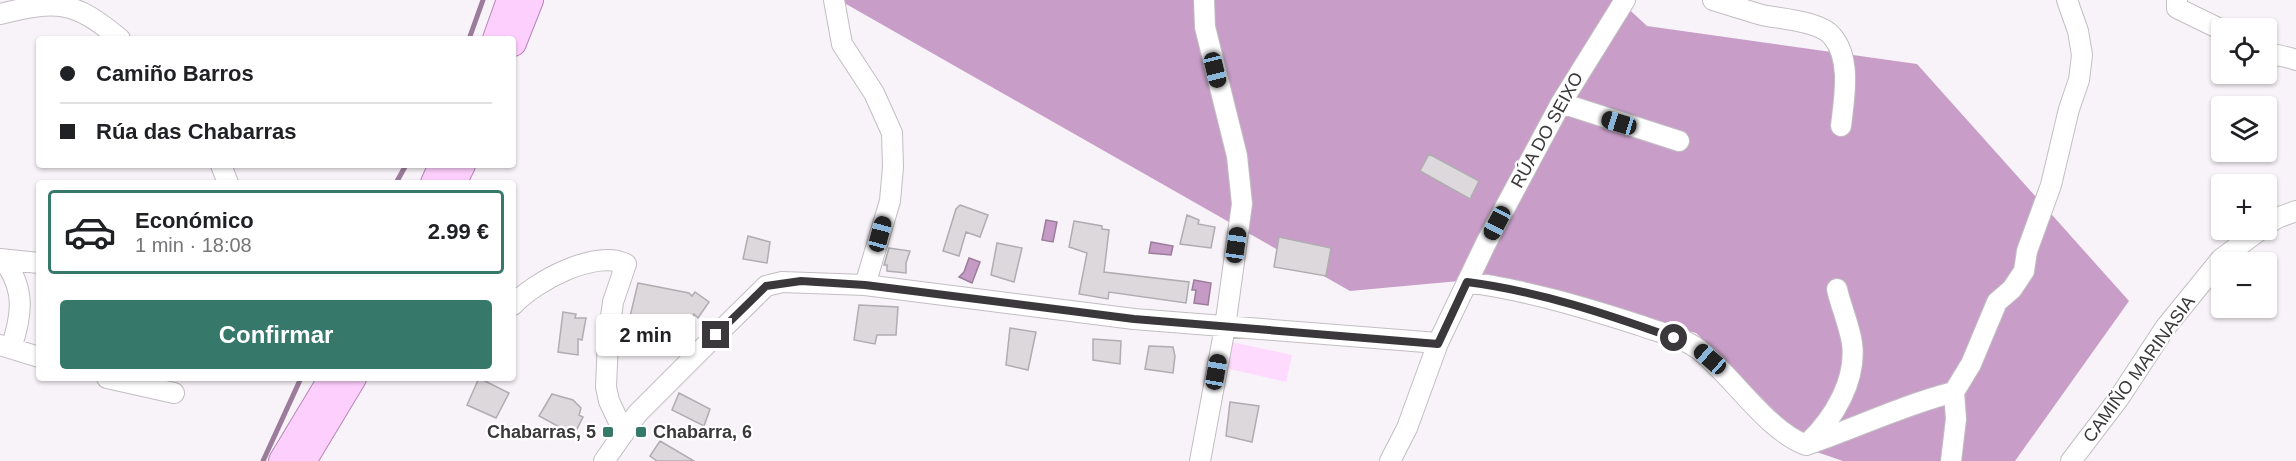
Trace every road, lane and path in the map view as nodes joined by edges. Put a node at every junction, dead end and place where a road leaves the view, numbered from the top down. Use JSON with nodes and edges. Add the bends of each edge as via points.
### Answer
{"nodes":[{"id":1,"x":510,"y":0,"type":"edge"},
{"id":2,"x":530,"y":0,"type":"edge"},
{"id":3,"x":834,"y":0,"type":"edge"},
{"id":4,"x":1204,"y":0,"type":"edge"},
{"id":5,"x":1625,"y":0,"type":"edge"},
{"id":6,"x":1713,"y":0,"type":"edge"},
{"id":7,"x":2067,"y":0,"type":"edge"},
{"id":8,"x":2177,"y":0,"type":"edge"},
{"id":9,"x":0,"y":14,"type":"edge"},
{"id":10,"x":2211,"y":25,"type":"edge"},
{"id":11,"x":116,"y":36,"type":"edge"},
{"id":12,"x":496,"y":36,"type":"edge"},
{"id":13,"x":516,"y":36,"type":"edge"},
{"id":14,"x":2277,"y":57,"type":"edge"},
{"id":15,"x":2296,"y":60,"type":"edge"},
{"id":16,"x":1561,"y":103,"type":"junction"},
{"id":17,"x":1841,"y":126,"type":"dead end"},
{"id":18,"x":1679,"y":141,"type":"dead end"},
{"id":19,"x":2296,"y":211,"type":"edge"},
{"id":20,"x":2277,"y":218,"type":"edge"},
{"id":21,"x":2247,"y":240,"type":"edge"},
{"id":22,"x":2,"y":260,"type":"edge"},
{"id":23,"x":36,"y":262,"type":"edge"},
{"id":24,"x":1467,"y":282,"type":"junction"},
{"id":25,"x":865,"y":285,"type":"junction"},
{"id":26,"x":1837,"y":289,"type":"dead end"},
{"id":27,"x":516,"y":302,"type":"edge"},
{"id":28,"x":1225,"y":327,"type":"junction"},
{"id":29,"x":1438,"y":344,"type":"junction"},
{"id":30,"x":6,"y":347,"type":"edge"},
{"id":31,"x":36,"y":356,"type":"edge"},
{"id":32,"x":120,"y":381,"type":"edge"},
{"id":33,"x":330,"y":381,"type":"edge"},
{"id":34,"x":351,"y":381,"type":"edge"},
{"id":35,"x":1954,"y":392,"type":"junction"},
{"id":36,"x":174,"y":393,"type":"dead end"},
{"id":37,"x":624,"y":433,"type":"junction"},
{"id":38,"x":1807,"y":453,"type":"edge"},
{"id":39,"x":282,"y":461,"type":"edge"},
{"id":40,"x":303,"y":461,"type":"edge"},
{"id":41,"x":604,"y":461,"type":"edge"},
{"id":42,"x":1200,"y":461,"type":"edge"},
{"id":43,"x":1390,"y":461,"type":"edge"},
{"id":44,"x":1951,"y":461,"type":"edge"},
{"id":45,"x":2071,"y":461,"type":"edge"}],
"edges":[{"from":1,"to":12,"type":"main road"},
{"from":2,"to":13,"type":"main road"},
{"from":3,"to":25,"type":"street","via":[[842,44],[874,93],[892,133],[890,201]]},
{"from":4,"to":28,"type":"street","via":[[1204,27],[1237,156],[1242,204]]},
{"from":5,"to":16,"type":"street","name":"RÚA DO SEIXO"},
{"from":6,"to":17,"type":"street","via":[[1815,26],[1831,34],[1843,65]]},
{"from":7,"to":35,"type":"street","via":[[2082,54],[2079,80],[2050,185],[2027,250],[2024,271],[1997,302],[1971,364]]},
{"from":8,"to":10,"type":"street","via":[[2177,8]]},
{"from":9,"to":11,"type":"street","via":[[34,6],[66,5],[80,10]]},
{"from":14,"to":15,"type":"street"},
{"from":16,"to":18,"type":"street"},
{"from":16,"to":24,"type":"street","name":"RÚA DO SEIXO"},
{"from":19,"to":20,"type":"street"},
{"from":21,"to":45,"type":"street","name":"CAMIÑO MARINASIA","via":[[2221,259],[2165,328]]},
{"from":22,"to":23,"type":"street"},
{"from":22,"to":30,"type":"street","via":[[13,271],[20,290],[19,326]]},
{"from":24,"to":29,"type":"street","name":"RÚA DO SEIXO"},
{"from":24,"to":38,"type":"street","via":[[1526,292],[1696,347]]},
{"from":25,"to":28,"type":"street"},
{"from":25,"to":37,"type":"street","via":[[801,281],[766,286],[645,406]]},
{"from":26,"to":38,"type":"street","via":[[1852,341],[1852,364],[1840,400]]},
{"from":27,"to":37,"type":"street","via":[[555,274],[601,260],[616,259],[626,264],[613,302],[606,387]]},
{"from":28,"to":29,"type":"street"},
{"from":28,"to":42,"type":"street"},
{"from":29,"to":43,"type":"street","name":"RÚA DO SEIXO","via":[[1407,428]]},
{"from":30,"to":31,"type":"street"},
{"from":32,"to":36,"type":"street"},
{"from":33,"to":39,"type":"main road"},
{"from":34,"to":40,"type":"main road"},
{"from":35,"to":38,"type":"street","via":[[1841,433]]},
{"from":35,"to":44,"type":"street","via":[[1956,419]]},
{"from":37,"to":41,"type":"street"}]}
